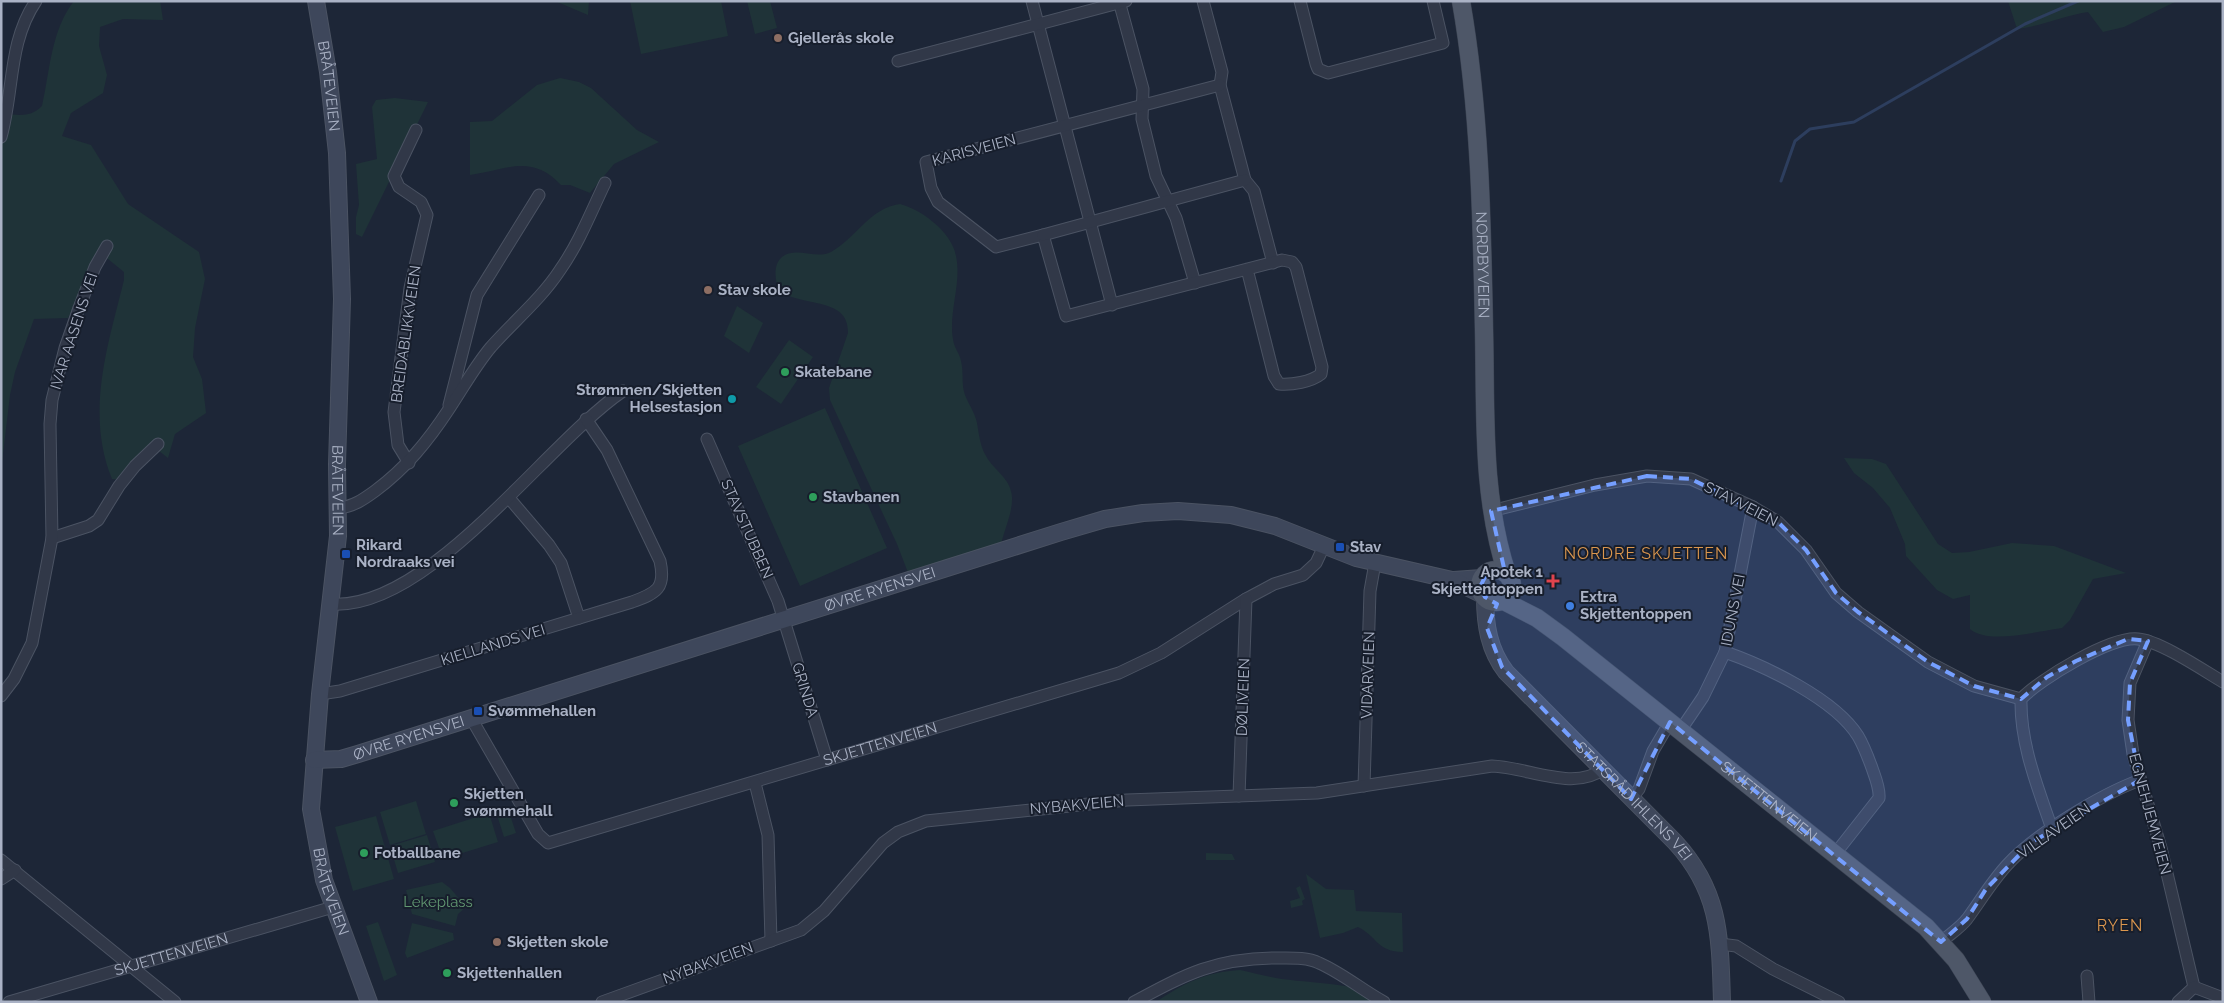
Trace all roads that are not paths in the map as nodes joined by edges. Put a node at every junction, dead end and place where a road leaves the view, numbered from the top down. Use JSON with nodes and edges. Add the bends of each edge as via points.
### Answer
{"nodes":[{"id":1,"x":36,"y":1,"type":"edge"},
{"id":2,"x":316,"y":1,"type":"edge"},
{"id":3,"x":1032,"y":1,"type":"edge"},
{"id":4,"x":1203,"y":1,"type":"edge"},
{"id":5,"x":1300,"y":1,"type":"edge"},
{"id":6,"x":1433,"y":1,"type":"edge"},
{"id":7,"x":1461,"y":1,"type":"edge"},
{"id":8,"x":1122,"y":2,"type":"edge"},
{"id":9,"x":1038,"y":25,"type":"junction"},
{"id":10,"x":898,"y":62,"type":"dead end"},
{"id":11,"x":1220,"y":85,"type":"junction"},
{"id":12,"x":1143,"y":104,"type":"junction"},
{"id":13,"x":1064,"y":125,"type":"junction"},
{"id":14,"x":416,"y":130,"type":"dead end"},
{"id":15,"x":1,"y":137,"type":"edge"},
{"id":16,"x":1245,"y":180,"type":"junction"},
{"id":17,"x":605,"y":183,"type":"dead end"},
{"id":18,"x":539,"y":196,"type":"dead end"},
{"id":19,"x":1168,"y":200,"type":"junction"},
{"id":20,"x":1090,"y":222,"type":"junction"},
{"id":21,"x":1043,"y":235,"type":"junction"},
{"id":22,"x":108,"y":246,"type":"dead end"},
{"id":23,"x":1273,"y":263,"type":"junction"},
{"id":24,"x":1247,"y":269,"type":"junction"},
{"id":25,"x":1195,"y":283,"type":"junction"},
{"id":26,"x":1112,"y":305,"type":"junction"},
{"id":27,"x":623,"y":391,"type":"dead end"},
{"id":28,"x":449,"y":409,"type":"junction"},
{"id":29,"x":586,"y":419,"type":"junction"},
{"id":30,"x":707,"y":439,"type":"dead end"},
{"id":31,"x":158,"y":444,"type":"dead end"},
{"id":32,"x":409,"y":463,"type":"junction"},
{"id":33,"x":509,"y":498,"type":"junction"},
{"id":34,"x":1753,"y":507,"type":"junction"},
{"id":35,"x":338,"y":508,"type":"junction"},
{"id":36,"x":1491,"y":511,"type":"junction"},
{"id":37,"x":1493,"y":530,"type":"junction"},
{"id":38,"x":52,"y":538,"type":"junction"},
{"id":39,"x":1324,"y":546,"type":"junction"},
{"id":40,"x":1375,"y":563,"type":"junction"},
{"id":41,"x":1509,"y":580,"type":"junction"},
{"id":42,"x":1489,"y":591,"type":"junction"},
{"id":43,"x":1246,"y":599,"type":"junction"},
{"id":44,"x":331,"y":604,"type":"junction"},
{"id":45,"x":579,"y":618,"type":"junction"},
{"id":46,"x":1537,"y":618,"type":"junction"},
{"id":47,"x":784,"y":619,"type":"junction"},
{"id":48,"x":2148,"y":641,"type":"junction"},
{"id":49,"x":1725,"y":652,"type":"junction"},
{"id":50,"x":2223,"y":682,"type":"edge"},
{"id":51,"x":320,"y":694,"type":"junction"},
{"id":52,"x":1,"y":696,"type":"edge"},
{"id":53,"x":2021,"y":699,"type":"junction"},
{"id":54,"x":471,"y":718,"type":"junction"},
{"id":55,"x":1675,"y":726,"type":"junction"},
{"id":56,"x":314,"y":760,"type":"junction"},
{"id":57,"x":827,"y":760,"type":"junction"},
{"id":58,"x":1603,"y":769,"type":"junction"},
{"id":59,"x":2140,"y":780,"type":"junction"},
{"id":60,"x":755,"y":783,"type":"junction"},
{"id":61,"x":1364,"y":786,"type":"junction"},
{"id":62,"x":1239,"y":796,"type":"junction"},
{"id":63,"x":1631,"y":798,"type":"junction"},
{"id":64,"x":2052,"y":829,"type":"junction"},
{"id":65,"x":1834,"y":854,"type":"junction"},
{"id":66,"x":1,"y":860,"type":"edge"},
{"id":67,"x":14,"y":870,"type":"junction"},
{"id":68,"x":1,"y":878,"type":"edge"},
{"id":69,"x":333,"y":907,"type":"junction"},
{"id":70,"x":771,"y":941,"type":"junction"},
{"id":71,"x":1942,"y":942,"type":"junction"},
{"id":72,"x":1720,"y":944,"type":"junction"},
{"id":73,"x":132,"y":966,"type":"junction"},
{"id":74,"x":2087,"y":976,"type":"dead end"},
{"id":75,"x":2194,"y":987,"type":"junction"},
{"id":76,"x":2223,"y":998,"type":"edge"},
{"id":77,"x":9,"y":1002,"type":"edge"},
{"id":78,"x":175,"y":1002,"type":"edge"},
{"id":79,"x":369,"y":1002,"type":"edge"},
{"id":80,"x":602,"y":1002,"type":"edge"},
{"id":81,"x":1134,"y":1002,"type":"edge"},
{"id":82,"x":1384,"y":1002,"type":"edge"},
{"id":83,"x":1722,"y":1002,"type":"edge"},
{"id":84,"x":1839,"y":1002,"type":"edge"},
{"id":85,"x":1982,"y":1002,"type":"edge"},
{"id":86,"x":2089,"y":1002,"type":"edge"},
{"id":87,"x":2178,"y":1002,"type":"edge"}],
"edges":[{"from":1,"to":15,"type":"street","via":[[18,39]]},
{"from":2,"to":35,"type":"street","name":"BRÅTEVEIEN","via":[[333,111],[339,188],[342,299]]},
{"from":3,"to":9,"type":"street"},
{"from":4,"to":11,"type":"street","via":[[1222,72]]},
{"from":5,"to":6,"type":"street","via":[[1316,64],[1318,69],[1328,73],[1443,43]]},
{"from":7,"to":36,"type":"main road","name":"NORDBYVEIEN","via":[[1475,123],[1484,321],[1485,438]]},
{"from":8,"to":9,"type":"street"},
{"from":8,"to":12,"type":"street","via":[[1144,89]]},
{"from":9,"to":10,"type":"street"},
{"from":9,"to":13,"type":"street"},
{"from":11,"to":12,"type":"street","name":"KARISVEIEN"},
{"from":11,"to":16,"type":"street"},
{"from":12,"to":13,"type":"street","name":"KARISVEIEN"},
{"from":12,"to":19,"type":"street","via":[[1142,119],[1156,176]]},
{"from":13,"to":20,"type":"street"},
{"from":13,"to":21,"type":"street","name":"KARISVEIEN","via":[[926,162],[938,202],[996,247]]},
{"from":14,"to":32,"type":"street","name":"BREIDABLIKKVEIEN","via":[[394,176],[398,187],[421,202],[427,215],[410,288],[394,412],[398,445]]},
{"from":16,"to":19,"type":"street","name":"KARISVEIEN"},
{"from":16,"to":23,"type":"street","via":[[1254,191]]},
{"from":17,"to":28,"type":"street","via":[[560,271],[491,347]]},
{"from":18,"to":28,"type":"street","via":[[477,295],[450,393]]},
{"from":19,"to":20,"type":"street","name":"KARISVEIEN"},
{"from":19,"to":25,"type":"street"},
{"from":20,"to":21,"type":"street","name":"KARISVEIEN"},
{"from":20,"to":26,"type":"street"},
{"from":21,"to":26,"type":"street","via":[[1066,316]]},
{"from":22,"to":38,"type":"street","name":"IVAR AASENS VEI","via":[[95,267],[79,308],[52,400]]},
{"from":23,"to":24,"type":"street"},
{"from":23,"to":24,"type":"street","via":[[1288,260],[1296,267],[1322,367],[1316,378],[1279,384],[1274,376]]},
{"from":24,"to":25,"type":"street"},
{"from":25,"to":26,"type":"street"},
{"from":27,"to":29,"type":"street"},
{"from":28,"to":32,"type":"street"},
{"from":29,"to":33,"type":"street"},
{"from":29,"to":45,"type":"street","name":"KIELLANDS VEI","via":[[607,450],[660,561],[663,576],[661,585],[650,596]]},
{"from":30,"to":47,"type":"street","name":"STAVSTUBBEN"},
{"from":31,"to":38,"type":"street","via":[[124,480],[98,520]]},
{"from":32,"to":35,"type":"street","via":[[358,502]]},
{"from":33,"to":44,"type":"street","via":[[454,547],[406,580],[361,601]]},
{"from":33,"to":45,"type":"street","via":[[560,563]]},
{"from":34,"to":36,"type":"street","name":"STAVVEIEN","via":[[1691,479],[1647,476],[1595,485]]},
{"from":34,"to":49,"type":"street","name":"IDUNS VEI"},
{"from":34,"to":53,"type":"street","name":"STAVVEIEN","via":[[1794,536],[1836,593],[1858,612],[1928,662],[1974,686]]},
{"from":35,"to":44,"type":"street","name":"BRÅTEVEIEN"},
{"from":36,"to":37,"type":"main road","name":"NORDBYVEIEN"},
{"from":37,"to":41,"type":"main road","name":"NORDBYVEIEN"},
{"from":37,"to":42,"type":"main road","name":"NORDBYVEIEN"},
{"from":38,"to":52,"type":"street","name":"IVAR AASENS VEI","via":[[32,643],[14,679]]},
{"from":39,"to":40,"type":"street","name":"ØVRE RYENSVEI"},
{"from":39,"to":43,"type":"street","name":"SKJETTENVEIEN","via":[[1307,572]]},
{"from":39,"to":47,"type":"street","name":"ØVRE RYENSVEI","via":[[1244,517],[1191,511],[1143,513],[1078,527]]},
{"from":40,"to":42,"type":"street","name":"ØVRE RYENSVEI"},
{"from":40,"to":61,"type":"street","name":"VIDARVEIEN","via":[[1370,591]]},
{"from":41,"to":42,"type":"main road","via":[[1508,596]]},
{"from":41,"to":42,"type":"main road","via":[[1495,570]]},
{"from":41,"to":46,"type":"main road","name":"SKJETTENVEIEN"},
{"from":42,"to":46,"type":"main road","name":"SKJETTENVEIEN"},
{"from":42,"to":58,"type":"street","name":"STATSRÅD IHLENS VEI","via":[[1487,628],[1492,649],[1506,672]]},
{"from":43,"to":57,"type":"street","name":"SKJETTENVEIEN","via":[[1161,653],[1119,672]]},
{"from":43,"to":62,"type":"street","name":"DØLIVEIEN"},
{"from":44,"to":51,"type":"street","name":"BRÅTEVEIEN"},
{"from":45,"to":51,"type":"street","name":"KIELLANDS VEI","via":[[340,692]]},
{"from":46,"to":55,"type":"main road","name":"SKJETTENVEIEN"},
{"from":47,"to":54,"type":"street","name":"ØVRE RYENSVEI"},
{"from":47,"to":57,"type":"street","name":"GRINDA"},
{"from":48,"to":50,"type":"street"},
{"from":48,"to":53,"type":"street","via":[[2128,639],[2076,661],[2047,677]]},
{"from":48,"to":59,"type":"street","name":"EGNEHJEMVEIEN","via":[[2130,683],[2128,720]]},
{"from":49,"to":55,"type":"street","name":"IDUNS VEI","via":[[1703,697]]},
{"from":49,"to":65,"type":"street","via":[[1755,662],[1791,682],[1827,706],[1857,736],[1874,776],[1879,798]]},
{"from":51,"to":56,"type":"street","name":"BRÅTEVEIEN"},
{"from":53,"to":64,"type":"street","via":[[2028,755]]},
{"from":54,"to":56,"type":"street","name":"ØVRE RYENSVEI","via":[[349,756]]},
{"from":54,"to":60,"type":"street","name":"SKJETTENVEIEN","via":[[538,834],[548,843]]},
{"from":55,"to":63,"type":"street","name":"IDUNS VEI","via":[[1651,755],[1639,789]]},
{"from":55,"to":65,"type":"main road","name":"SKJETTENVEIEN"},
{"from":56,"to":69,"type":"street","name":"BRÅTEVEIEN","via":[[313,830],[320,868]]},
{"from":57,"to":60,"type":"street","name":"SKJETTENVEIEN"},
{"from":58,"to":61,"type":"street","name":"NYBAKVEIEN","via":[[1592,777],[1573,780],[1492,766]]},
{"from":58,"to":63,"type":"street","name":"STATSRÅD IHLENS VEI"},
{"from":59,"to":64,"type":"street","name":"VILLAVEIEN"},
{"from":59,"to":75,"type":"street","name":"EGNEHJEMVEIEN"},
{"from":60,"to":70,"type":"street","via":[[768,835]]},
{"from":61,"to":62,"type":"street","name":"NYBAKVEIEN","via":[[1317,793]]},
{"from":62,"to":70,"type":"street","name":"NYBAKVEIEN","via":[[1127,800],[926,821],[898,832],[883,843],[824,911],[801,930]]},
{"from":63,"to":72,"type":"street","name":"STATSRÅD IHLENS VEI","via":[[1681,849],[1699,873],[1715,912]]},
{"from":64,"to":71,"type":"street","name":"VILLAVEIEN","via":[[2010,862],[1986,889],[1967,919]]},
{"from":65,"to":71,"type":"main road","name":"SKJETTENVEIEN"},
{"from":66,"to":67,"type":"street"},
{"from":67,"to":68,"type":"street"},
{"from":67,"to":73,"type":"street"},
{"from":69,"to":73,"type":"street","name":"SKJETTENVEIEN"},
{"from":69,"to":79,"type":"street","name":"BRÅTEVEIEN"},
{"from":70,"to":80,"type":"street","name":"NYBAKVEIEN"},
{"from":71,"to":85,"type":"main road","name":"SKJETTENVEIEN"},
{"from":72,"to":83,"type":"street","name":"STATSRÅD IHLENS VEI"},
{"from":72,"to":84,"type":"street","via":[[1736,946]]},
{"from":73,"to":77,"type":"street","name":"SKJETTENVEIEN"},
{"from":73,"to":78,"type":"street"},
{"from":74,"to":86,"type":"street"},
{"from":75,"to":76,"type":"street"},
{"from":75,"to":87,"type":"street"},
{"from":81,"to":82,"type":"street","via":[[1204,967],[1255,958],[1318,962]]}]}
